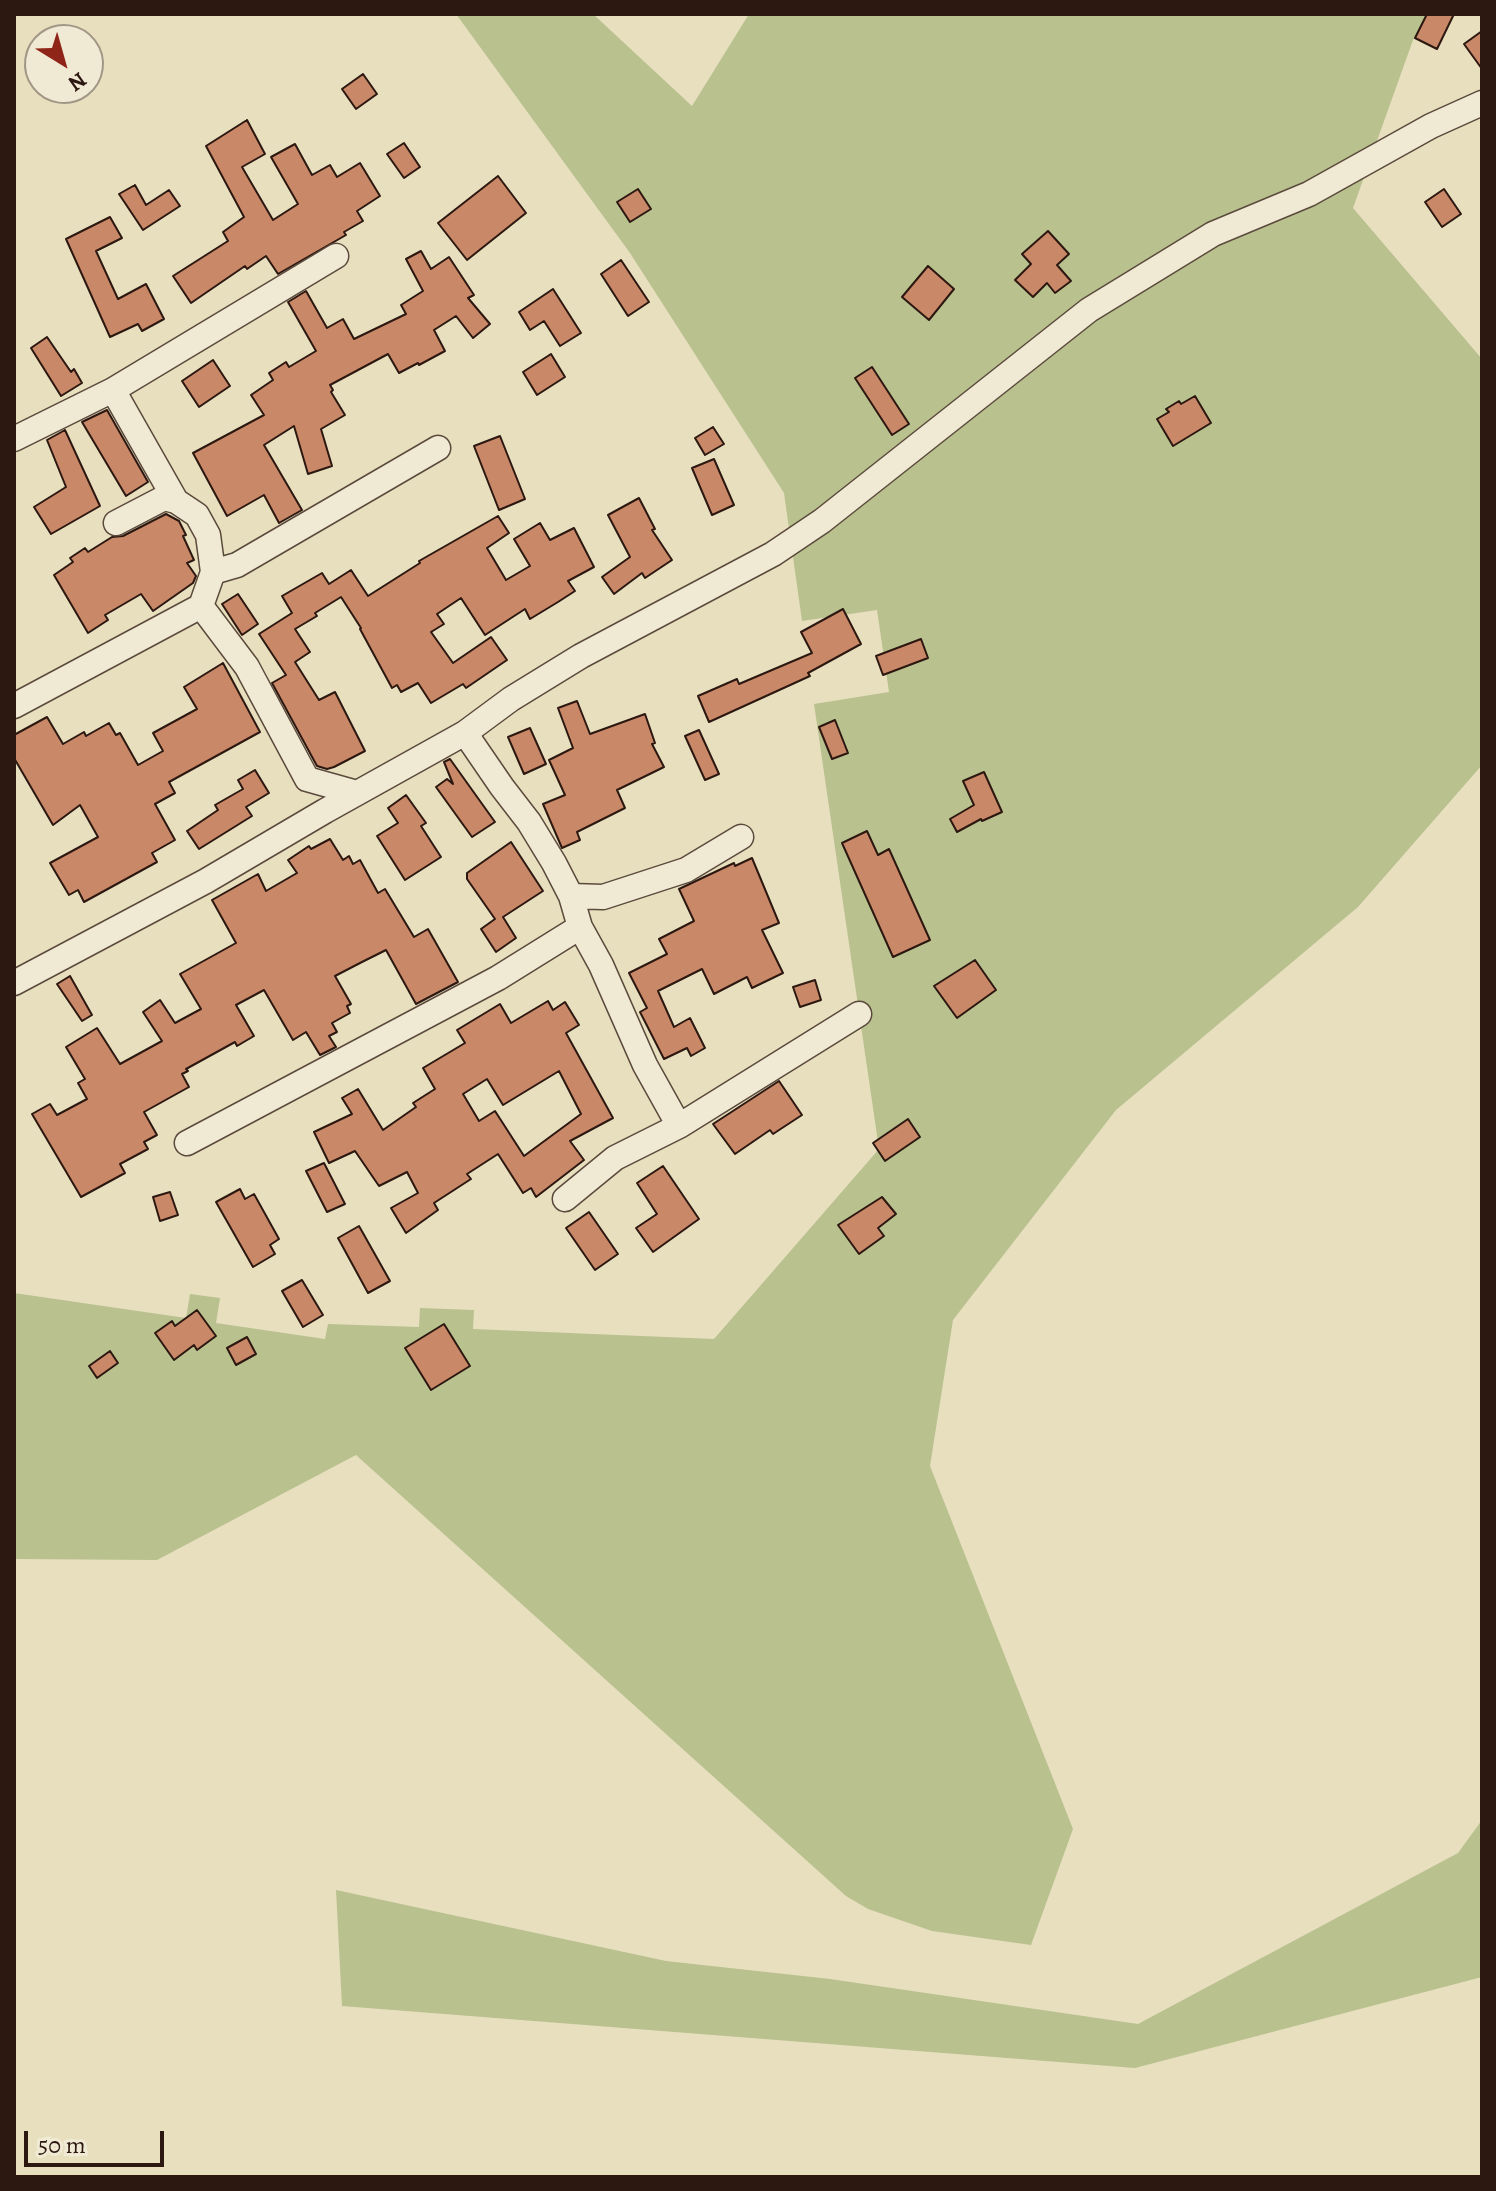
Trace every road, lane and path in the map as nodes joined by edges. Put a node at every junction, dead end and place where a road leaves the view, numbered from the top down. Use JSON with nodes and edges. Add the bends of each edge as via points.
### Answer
{"nodes":[{"id":1,"x":1482,"y":103,"type":"edge"},
{"id":2,"x":336,"y":256,"type":"dead end"},
{"id":3,"x":113,"y":390,"type":"junction"},
{"id":4,"x":14,"y":439,"type":"edge"},
{"id":5,"x":438,"y":448,"type":"dead end"},
{"id":6,"x":176,"y":501,"type":"junction"},
{"id":7,"x":116,"y":523,"type":"dead end"},
{"id":8,"x":213,"y":572,"type":"junction"},
{"id":9,"x":201,"y":606,"type":"junction"},
{"id":10,"x":14,"y":706,"type":"edge"},
{"id":11,"x":465,"y":733,"type":"junction"},
{"id":12,"x":307,"y":779,"type":"junction"},
{"id":13,"x":357,"y":793,"type":"junction"},
{"id":14,"x":306,"y":822,"type":"junction"},
{"id":15,"x":741,"y":837,"type":"dead end"},
{"id":16,"x":571,"y":896,"type":"junction"},
{"id":17,"x":580,"y":927,"type":"junction"},
{"id":18,"x":14,"y":983,"type":"edge"},
{"id":19,"x":859,"y":1014,"type":"dead end"},
{"id":20,"x":679,"y":1126,"type":"junction"},
{"id":21,"x":187,"y":1143,"type":"dead end"},
{"id":22,"x":565,"y":1199,"type":"dead end"}],
"edges":[{"from":1,"to":11,"type":"street","via":[[1309,194],[1213,234],[1089,310],[822,521],[773,554],[581,656]]},
{"from":2,"to":3,"type":"street"},
{"from":3,"to":4,"type":"street"},
{"from":3,"to":6,"type":"street"},
{"from":5,"to":8,"type":"street","via":[[237,565]]},
{"from":6,"to":7,"type":"street","via":[[164,498]]},
{"from":6,"to":8,"type":"street","via":[[197,515],[208,535]]},
{"from":8,"to":9,"type":"street"},
{"from":9,"to":10,"type":"street"},
{"from":9,"to":12,"type":"street","via":[[247,667]]},
{"from":11,"to":13,"type":"street"},
{"from":11,"to":16,"type":"street","via":[[529,822]]},
{"from":12,"to":13,"type":"street"},
{"from":12,"to":14,"type":"street"},
{"from":13,"to":14,"type":"street"},
{"from":14,"to":18,"type":"street"},
{"from":15,"to":16,"type":"street","via":[[686,870],[603,897]]},
{"from":16,"to":17,"type":"street"},
{"from":17,"to":20,"type":"street"},
{"from":17,"to":21,"type":"street","via":[[498,978]]},
{"from":19,"to":20,"type":"street"},
{"from":20,"to":22,"type":"street","via":[[615,1158]]}]}
